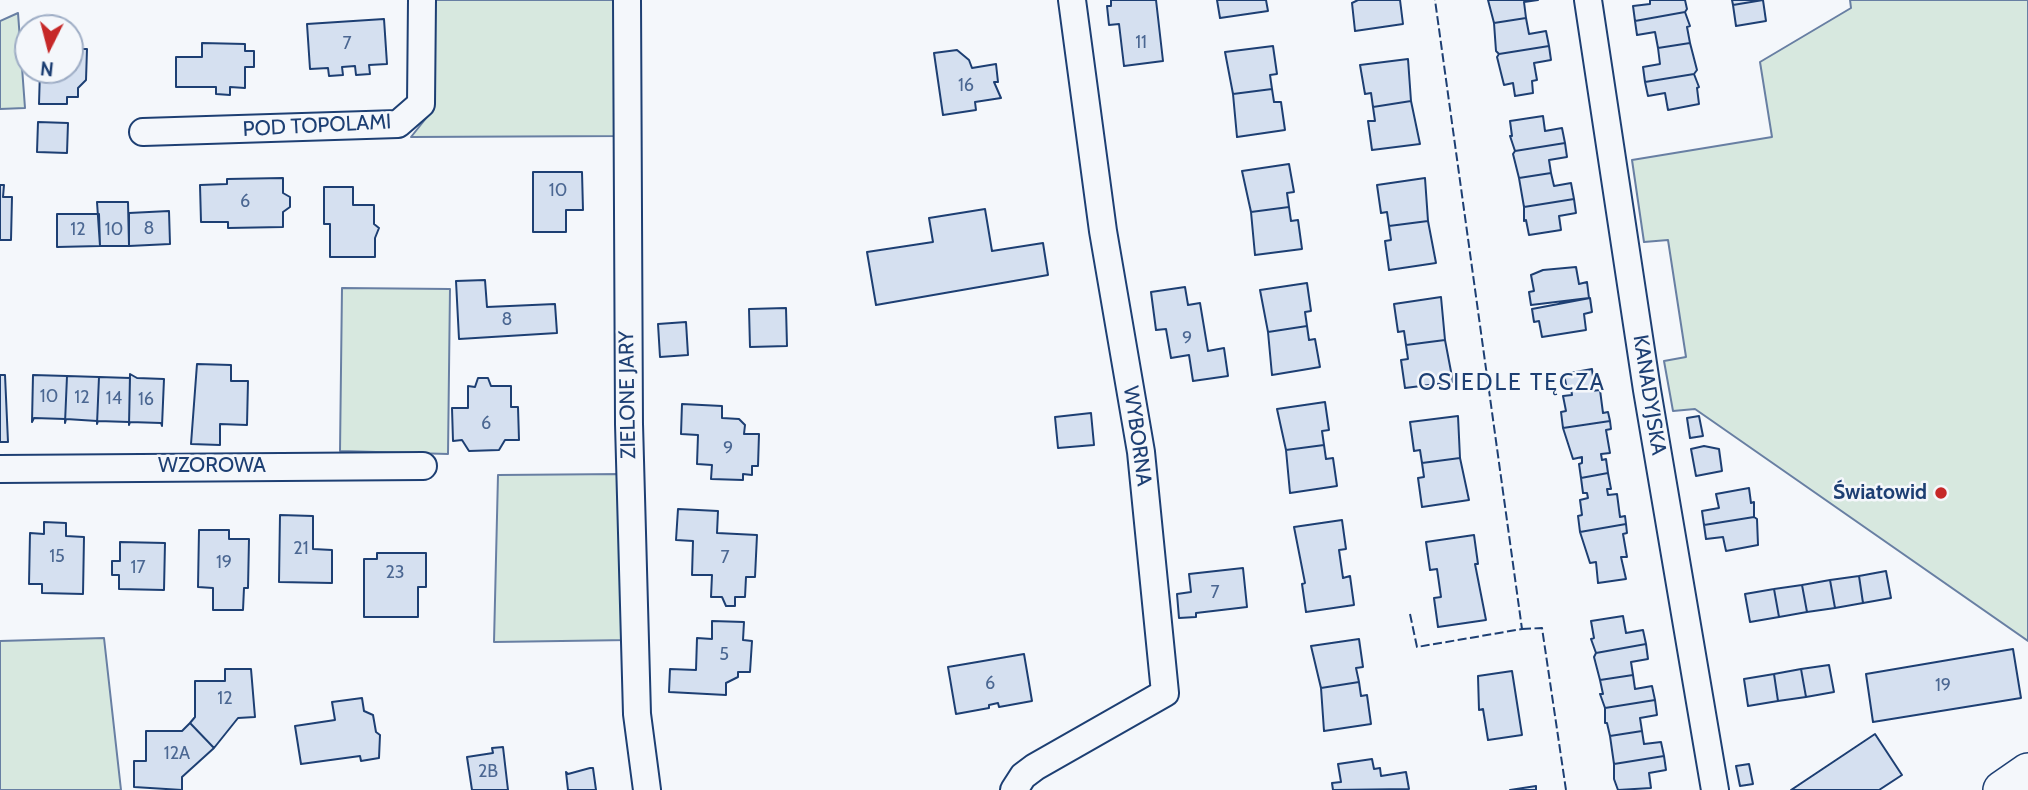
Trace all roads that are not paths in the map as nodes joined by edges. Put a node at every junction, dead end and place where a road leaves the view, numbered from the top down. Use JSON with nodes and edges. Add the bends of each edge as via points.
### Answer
{"nodes":[{"id":1,"x":422,"y":0,"type":"edge"},
{"id":2,"x":627,"y":0,"type":"edge"},
{"id":3,"x":1072,"y":0,"type":"edge"},
{"id":4,"x":1588,"y":0,"type":"edge"},
{"id":5,"x":143,"y":132,"type":"dead end"},
{"id":6,"x":424,"y":467,"type":"dead end"},
{"id":7,"x":0,"y":469,"type":"edge"},
{"id":8,"x":2028,"y":772,"type":"edge"},
{"id":9,"x":647,"y":790,"type":"edge"},
{"id":10,"x":1014,"y":790,"type":"edge"},
{"id":11,"x":1715,"y":790,"type":"edge"},
{"id":12,"x":2002,"y":790,"type":"edge"}],
"edges":[{"from":1,"to":5,"type":"street","name":"POD TOPOLAMI","via":[[421,104],[398,124]]},
{"from":2,"to":9,"type":"street","name":"ZIELONE JARY","via":[[629,424],[637,714]]},
{"from":3,"to":10,"type":"street","name":"WYBORNA","via":[[1103,231],[1141,452],[1165,693],[1035,767]]},
{"from":4,"to":11,"type":"street","name":"KANADYJSKA","via":[[1647,390]]},
{"from":6,"to":7,"type":"street","name":"WZOROWA"},
{"from":8,"to":12,"type":"street"}]}
